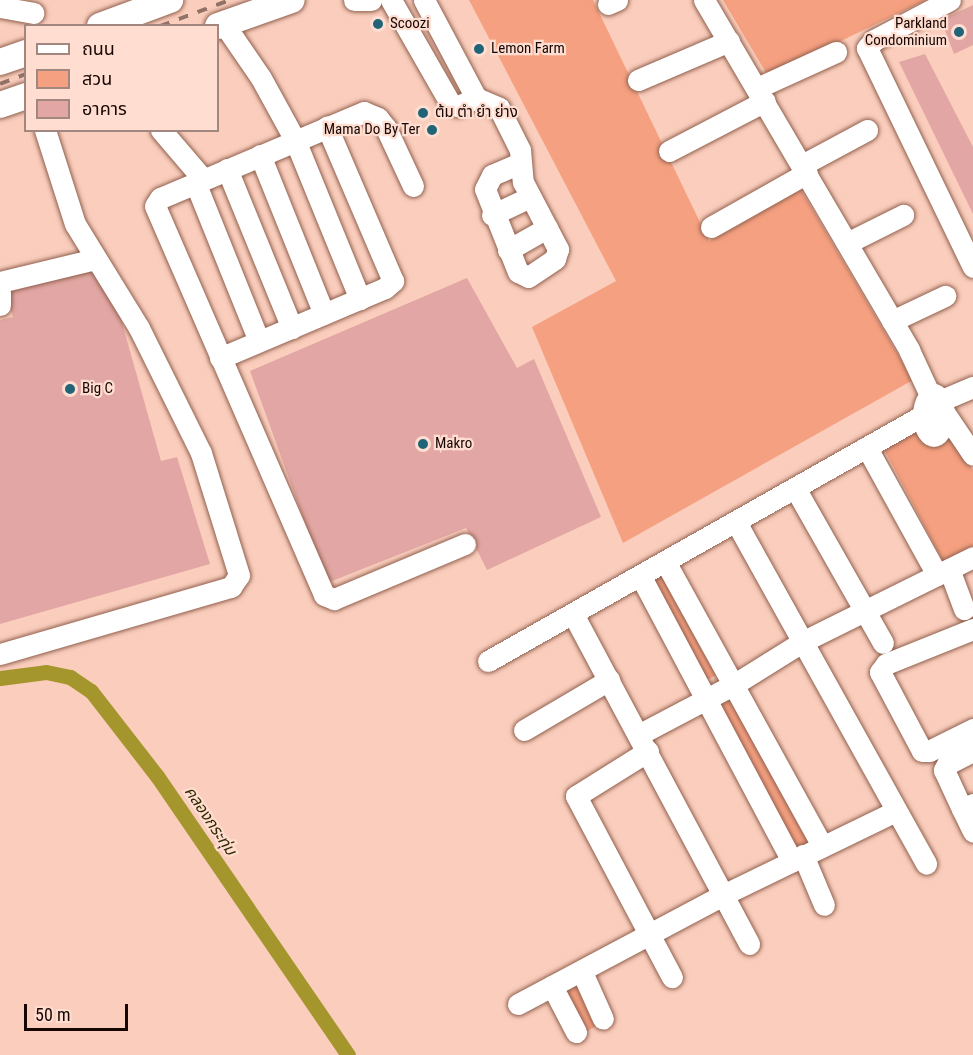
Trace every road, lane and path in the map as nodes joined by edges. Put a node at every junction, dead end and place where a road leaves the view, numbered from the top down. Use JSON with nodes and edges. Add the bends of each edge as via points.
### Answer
{"nodes":[{"id":1,"x":170,"y":0,"type":"edge"},
{"id":2,"x":292,"y":0,"type":"edge"},
{"id":3,"x":354,"y":0,"type":"edge"},
{"id":4,"x":371,"y":0,"type":"edge"},
{"id":5,"x":391,"y":0,"type":"edge"},
{"id":6,"x":424,"y":0,"type":"edge"},
{"id":7,"x":704,"y":0,"type":"edge"},
{"id":8,"x":950,"y":0,"type":"edge"},
{"id":9,"x":130,"y":6,"type":"edge"},
{"id":10,"x":0,"y":7,"type":"edge"},
{"id":11,"x":33,"y":13,"type":"edge"},
{"id":12,"x":103,"y":24,"type":"edge"},
{"id":13,"x":221,"y":25,"type":"edge"},
{"id":14,"x":729,"y":41,"type":"junction"},
{"id":15,"x":836,"y":52,"type":"dead end"},
{"id":16,"x":24,"y":54,"type":"edge"},
{"id":17,"x":0,"y":62,"type":"edge"},
{"id":18,"x":638,"y":80,"type":"dead end"},
{"id":19,"x":761,"y":94,"type":"junction"},
{"id":20,"x":24,"y":97,"type":"edge"},
{"id":21,"x":476,"y":98,"type":"junction"},
{"id":22,"x":0,"y":105,"type":"edge"},
{"id":23,"x":327,"y":127,"type":"junction"},
{"id":24,"x":867,"y":130,"type":"dead end"},
{"id":25,"x":46,"y":132,"type":"edge"},
{"id":26,"x":162,"y":132,"type":"edge"},
{"id":27,"x":295,"y":140,"type":"junction"},
{"id":28,"x":669,"y":152,"type":"dead end"},
{"id":29,"x":260,"y":155,"type":"junction"},
{"id":30,"x":520,"y":164,"type":"junction"},
{"id":31,"x":227,"y":169,"type":"junction"},
{"id":32,"x":804,"y":169,"type":"junction"},
{"id":33,"x":199,"y":181,"type":"junction"},
{"id":34,"x":413,"y":186,"type":"dead end"},
{"id":35,"x":530,"y":197,"type":"junction"},
{"id":36,"x":492,"y":215,"type":"junction"},
{"id":37,"x":903,"y":215,"type":"dead end"},
{"id":38,"x":711,"y":227,"type":"dead end"},
{"id":39,"x":547,"y":228,"type":"junction"},
{"id":40,"x":847,"y":243,"type":"junction"},
{"id":41,"x":508,"y":250,"type":"junction"},
{"id":42,"x":95,"y":259,"type":"junction"},
{"id":43,"x":973,"y":267,"type":"edge"},
{"id":44,"x":0,"y":282,"type":"edge"},
{"id":45,"x":0,"y":292,"type":"edge"},
{"id":46,"x":945,"y":296,"type":"dead end"},
{"id":47,"x":360,"y":299,"type":"junction"},
{"id":48,"x":0,"y":305,"type":"edge"},
{"id":49,"x":324,"y":314,"type":"junction"},
{"id":50,"x":892,"y":321,"type":"junction"},
{"id":51,"x":292,"y":328,"type":"junction"},
{"id":52,"x":259,"y":341,"type":"junction"},
{"id":53,"x":220,"y":358,"type":"junction"},
{"id":54,"x":973,"y":387,"type":"edge"},
{"id":55,"x":935,"y":404,"type":"junction"},
{"id":56,"x":867,"y":448,"type":"junction"},
{"id":57,"x":973,"y":455,"type":"edge"},
{"id":58,"x":795,"y":488,"type":"junction"},
{"id":59,"x":736,"y":522,"type":"junction"},
{"id":60,"x":465,"y":544,"type":"dead end"},
{"id":61,"x":973,"y":557,"type":"edge"},
{"id":62,"x":666,"y":563,"type":"junction"},
{"id":63,"x":943,"y":572,"type":"junction"},
{"id":64,"x":641,"y":577,"type":"junction"},
{"id":65,"x":964,"y":609,"type":"dead end"},
{"id":66,"x":864,"y":611,"type":"junction"},
{"id":67,"x":573,"y":614,"type":"junction"},
{"id":68,"x":973,"y":629,"type":"edge"},
{"id":69,"x":802,"y":642,"type":"junction"},
{"id":70,"x":883,"y":643,"type":"dead end"},
{"id":71,"x":0,"y":654,"type":"edge"},
{"id":72,"x":488,"y":661,"type":"dead end"},
{"id":73,"x":609,"y":680,"type":"junction"},
{"id":74,"x":733,"y":685,"type":"junction"},
{"id":75,"x":706,"y":699,"type":"junction"},
{"id":76,"x":973,"y":729,"type":"edge"},
{"id":77,"x":524,"y":730,"type":"dead end"},
{"id":78,"x":644,"y":743,"type":"junction"},
{"id":79,"x":973,"y":751,"type":"edge"},
{"id":80,"x":968,"y":807,"type":"edge"},
{"id":81,"x":896,"y":811,"type":"junction"},
{"id":82,"x":973,"y":832,"type":"edge"},
{"id":83,"x":806,"y":854,"type":"junction"},
{"id":84,"x":926,"y":864,"type":"dead end"},
{"id":85,"x":725,"y":894,"type":"junction"},
{"id":86,"x":824,"y":905,"type":"dead end"},
{"id":87,"x":650,"y":936,"type":"junction"},
{"id":88,"x":749,"y":944,"type":"dead end"},
{"id":89,"x":582,"y":972,"type":"junction"},
{"id":90,"x":672,"y":977,"type":"dead end"},
{"id":91,"x":552,"y":986,"type":"junction"},
{"id":92,"x":518,"y":1004,"type":"dead end"},
{"id":93,"x":603,"y":1019,"type":"dead end"},
{"id":94,"x":576,"y":1032,"type":"dead end"}],
"edges":[{"from":1,"to":9,"type":"main road"},
{"from":2,"to":13,"type":"main road"},
{"from":3,"to":4,"type":"street"},
{"from":5,"to":21,"type":"street","via":[[450,103],[458,106]]},
{"from":6,"to":21,"type":"street"},
{"from":7,"to":14,"type":"street"},
{"from":8,"to":43,"type":"street","via":[[874,40],[867,48]]},
{"from":9,"to":12,"type":"main road"},
{"from":10,"to":11,"type":"street"},
{"from":13,"to":27,"type":"street","via":[[261,78]]},
{"from":14,"to":18,"type":"street"},
{"from":14,"to":19,"type":"street"},
{"from":15,"to":19,"type":"street"},
{"from":16,"to":17,"type":"main road"},
{"from":19,"to":28,"type":"street"},
{"from":19,"to":32,"type":"street"},
{"from":20,"to":22,"type":"main road"},
{"from":21,"to":30,"type":"street","via":[[499,108],[520,150]]},
{"from":23,"to":27,"type":"street"},
{"from":23,"to":34,"type":"street","via":[[364,112],[378,118]]},
{"from":23,"to":47,"type":"street","via":[[394,277],[389,286]]},
{"from":24,"to":32,"type":"street"},
{"from":25,"to":42,"type":"street","via":[[71,216]]},
{"from":26,"to":33,"type":"street"},
{"from":27,"to":29,"type":"street"},
{"from":27,"to":47,"type":"street"},
{"from":29,"to":31,"type":"street"},
{"from":29,"to":49,"type":"street"},
{"from":30,"to":35,"type":"street"},
{"from":30,"to":36,"type":"street","via":[[487,180],[485,189]]},
{"from":31,"to":33,"type":"street"},
{"from":31,"to":51,"type":"street"},
{"from":32,"to":38,"type":"street"},
{"from":32,"to":40,"type":"street"},
{"from":33,"to":52,"type":"street"},
{"from":33,"to":53,"type":"street","via":[[160,198],[155,206]]},
{"from":35,"to":36,"type":"street"},
{"from":35,"to":39,"type":"street"},
{"from":36,"to":41,"type":"street"},
{"from":37,"to":40,"type":"street"},
{"from":39,"to":41,"type":"street"},
{"from":39,"to":41,"type":"street","via":[[558,255],[528,277],[518,272]]},
{"from":40,"to":50,"type":"street"},
{"from":42,"to":44,"type":"street"},
{"from":42,"to":71,"type":"street","via":[[140,328],[201,453],[239,575],[231,587]]},
{"from":45,"to":48,"type":"street"},
{"from":46,"to":50,"type":"street"},
{"from":47,"to":49,"type":"street"},
{"from":49,"to":51,"type":"street"},
{"from":50,"to":55,"type":"street"},
{"from":51,"to":52,"type":"street"},
{"from":52,"to":53,"type":"street"},
{"from":53,"to":60,"type":"street","via":[[327,597],[334,598]]},
{"from":54,"to":55,"type":"street"},
{"from":55,"to":56,"type":"street"},
{"from":55,"to":57,"type":"street"},
{"from":56,"to":58,"type":"street"},
{"from":56,"to":63,"type":"street"},
{"from":58,"to":59,"type":"street"},
{"from":58,"to":66,"type":"street"},
{"from":59,"to":62,"type":"street"},
{"from":59,"to":69,"type":"street"},
{"from":61,"to":63,"type":"street"},
{"from":62,"to":64,"type":"street"},
{"from":62,"to":74,"type":"street"},
{"from":63,"to":65,"type":"street"},
{"from":63,"to":66,"type":"street"},
{"from":64,"to":67,"type":"street"},
{"from":64,"to":75,"type":"street"},
{"from":66,"to":69,"type":"street"},
{"from":66,"to":70,"type":"street"},
{"from":67,"to":72,"type":"street"},
{"from":67,"to":73,"type":"street"},
{"from":68,"to":76,"type":"street","via":[[886,664],[880,672],[922,751]]},
{"from":69,"to":74,"type":"street"},
{"from":69,"to":81,"type":"street"},
{"from":73,"to":77,"type":"street"},
{"from":73,"to":78,"type":"street"},
{"from":74,"to":75,"type":"street"},
{"from":74,"to":83,"type":"street"},
{"from":75,"to":78,"type":"street"},
{"from":75,"to":83,"type":"street"},
{"from":78,"to":85,"type":"street"},
{"from":78,"to":87,"type":"street","via":[[576,796]]},
{"from":79,"to":80,"type":"street","via":[[944,768]]},
{"from":80,"to":82,"type":"street"},
{"from":81,"to":83,"type":"street"},
{"from":81,"to":84,"type":"street"},
{"from":83,"to":85,"type":"street"},
{"from":83,"to":86,"type":"street"},
{"from":85,"to":87,"type":"street"},
{"from":85,"to":88,"type":"street"},
{"from":87,"to":89,"type":"street"},
{"from":87,"to":90,"type":"street"},
{"from":89,"to":91,"type":"street"},
{"from":89,"to":93,"type":"street"},
{"from":91,"to":92,"type":"street"},
{"from":91,"to":94,"type":"street"}]}
